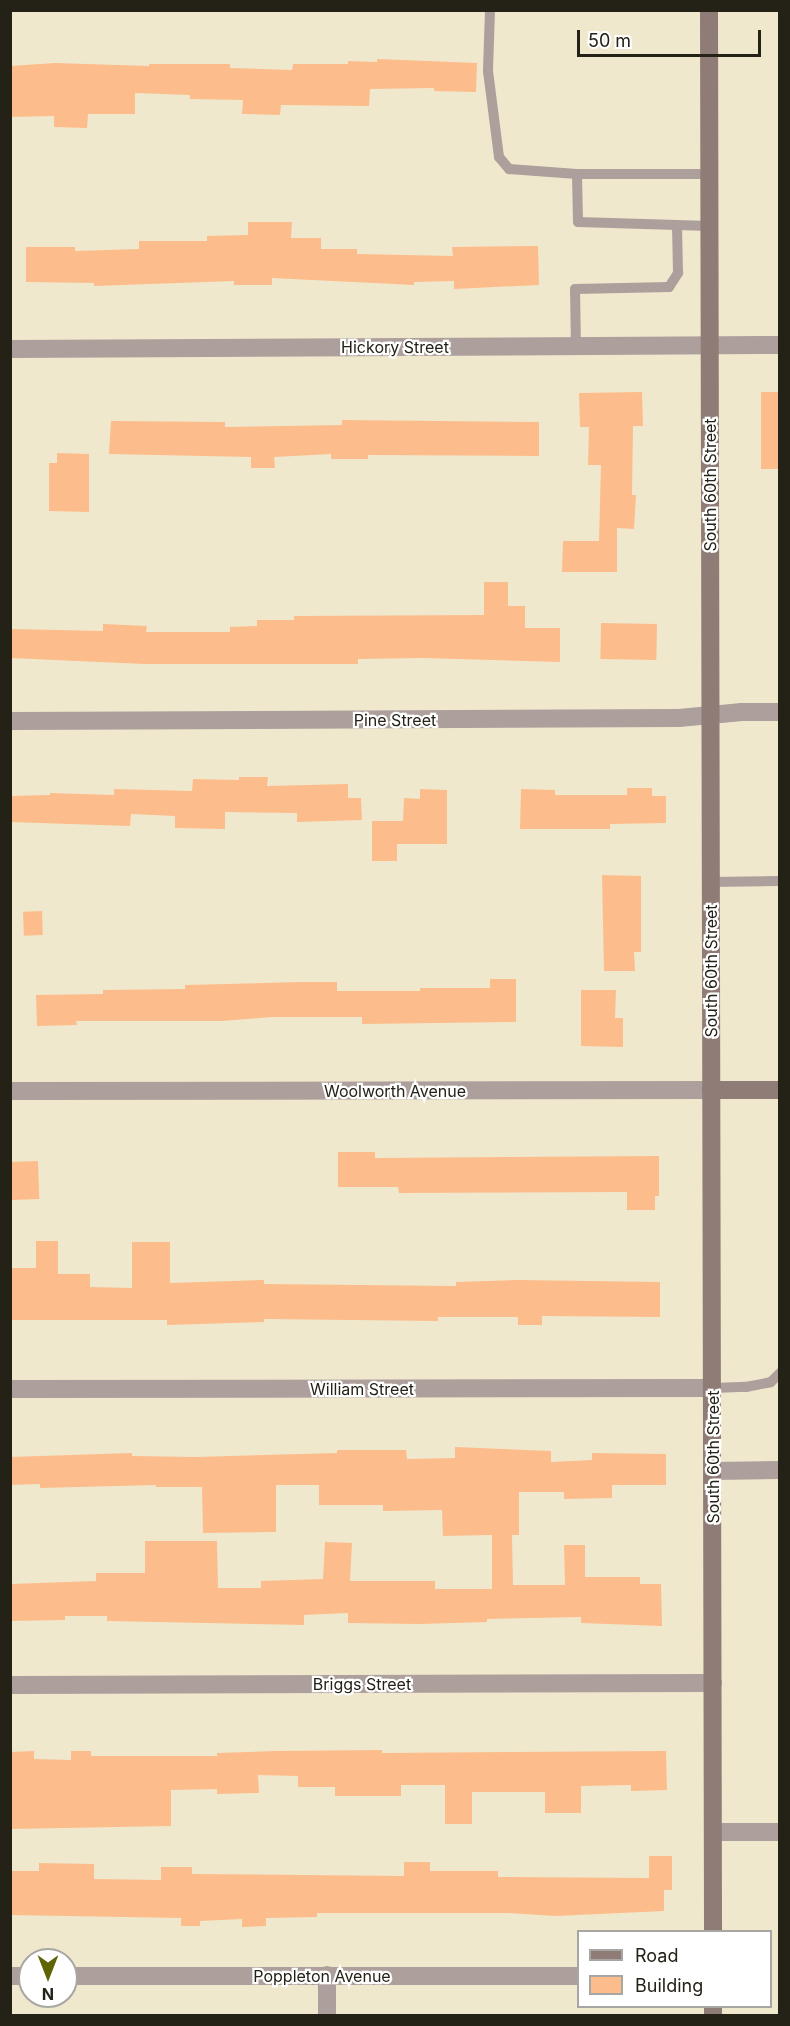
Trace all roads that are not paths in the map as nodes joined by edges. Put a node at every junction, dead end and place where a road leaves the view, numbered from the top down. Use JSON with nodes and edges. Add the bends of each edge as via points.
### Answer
{"nodes":[{"id":1,"x":490,"y":10,"type":"edge"},
{"id":2,"x":710,"y":10,"type":"edge"},
{"id":3,"x":577,"y":174,"type":"junction"},
{"id":4,"x":710,"y":174,"type":"junction"},
{"id":5,"x":677,"y":225,"type":"junction"},
{"id":6,"x":710,"y":226,"type":"junction"},
{"id":7,"x":710,"y":345,"type":"junction"},
{"id":8,"x":780,"y":345,"type":"edge"},
{"id":9,"x":576,"y":346,"type":"junction"},
{"id":10,"x":10,"y":349,"type":"edge"},
{"id":11,"x":780,"y":712,"type":"edge"},
{"id":12,"x":711,"y":715,"type":"junction"},
{"id":13,"x":10,"y":721,"type":"edge"},
{"id":14,"x":780,"y":881,"type":"edge"},
{"id":15,"x":711,"y":882,"type":"junction"},
{"id":16,"x":711,"y":1090,"type":"junction"},
{"id":17,"x":780,"y":1090,"type":"edge"},
{"id":18,"x":10,"y":1092,"type":"edge"},
{"id":19,"x":780,"y":1373,"type":"edge"},
{"id":20,"x":713,"y":1388,"type":"junction"},
{"id":21,"x":10,"y":1389,"type":"edge"},
{"id":22,"x":780,"y":1470,"type":"edge"},
{"id":23,"x":713,"y":1471,"type":"junction"},
{"id":24,"x":713,"y":1683,"type":"junction"},
{"id":25,"x":10,"y":1685,"type":"edge"},
{"id":26,"x":713,"y":1832,"type":"junction"},
{"id":27,"x":780,"y":1832,"type":"edge"},
{"id":28,"x":713,"y":1930,"type":"edge"},
{"id":29,"x":327,"y":1975,"type":"junction"},
{"id":30,"x":78,"y":1976,"type":"edge"},
{"id":31,"x":577,"y":1976,"type":"edge"},
{"id":32,"x":327,"y":2016,"type":"edge"}],
"edges":[{"from":1,"to":3,"type":"lane","via":[[488,71],[499,157],[509,169]]},
{"from":2,"to":4,"type":"main road","name":"South 60th Street"},
{"from":3,"to":4,"type":"lane"},
{"from":3,"to":5,"type":"lane","via":[[578,222]]},
{"from":4,"to":6,"type":"main road","name":"South 60th Street"},
{"from":5,"to":6,"type":"lane"},
{"from":5,"to":9,"type":"lane","via":[[678,273],[669,287],[575,289]]},
{"from":6,"to":7,"type":"main road","name":"South 60th Street"},
{"from":7,"to":8,"type":"street","name":"Hickory Street"},
{"from":7,"to":9,"type":"street","name":"Hickory Street"},
{"from":7,"to":12,"type":"main road","name":"South 60th Street"},
{"from":9,"to":10,"type":"street","name":"Hickory Street"},
{"from":11,"to":12,"type":"street","name":"Pine Street"},
{"from":12,"to":13,"type":"street","name":"Pine Street"},
{"from":12,"to":15,"type":"main road","name":"South 60th Street"},
{"from":14,"to":15,"type":"lane"},
{"from":15,"to":16,"type":"main road","name":"South 60th Street"},
{"from":16,"to":17,"type":"main road","name":"Woolworth Avenue"},
{"from":16,"to":18,"type":"street","name":"Woolworth Avenue"},
{"from":16,"to":20,"type":"main road","name":"South 60th Street"},
{"from":19,"to":20,"type":"lane","via":[[771,1382]]},
{"from":20,"to":21,"type":"street","name":"William Street"},
{"from":20,"to":23,"type":"main road","name":"South 60th Street"},
{"from":22,"to":23,"type":"street"},
{"from":23,"to":24,"type":"main road","name":"South 60th Street"},
{"from":24,"to":25,"type":"street","name":"Briggs Street"},
{"from":24,"to":26,"type":"main road","name":"South 60th Street"},
{"from":26,"to":27,"type":"street"},
{"from":26,"to":28,"type":"main road","name":"South 60th Street"},
{"from":29,"to":30,"type":"street","name":"Poppleton Avenue"},
{"from":29,"to":31,"type":"street","name":"Poppleton Avenue"},
{"from":29,"to":32,"type":"street"}]}
